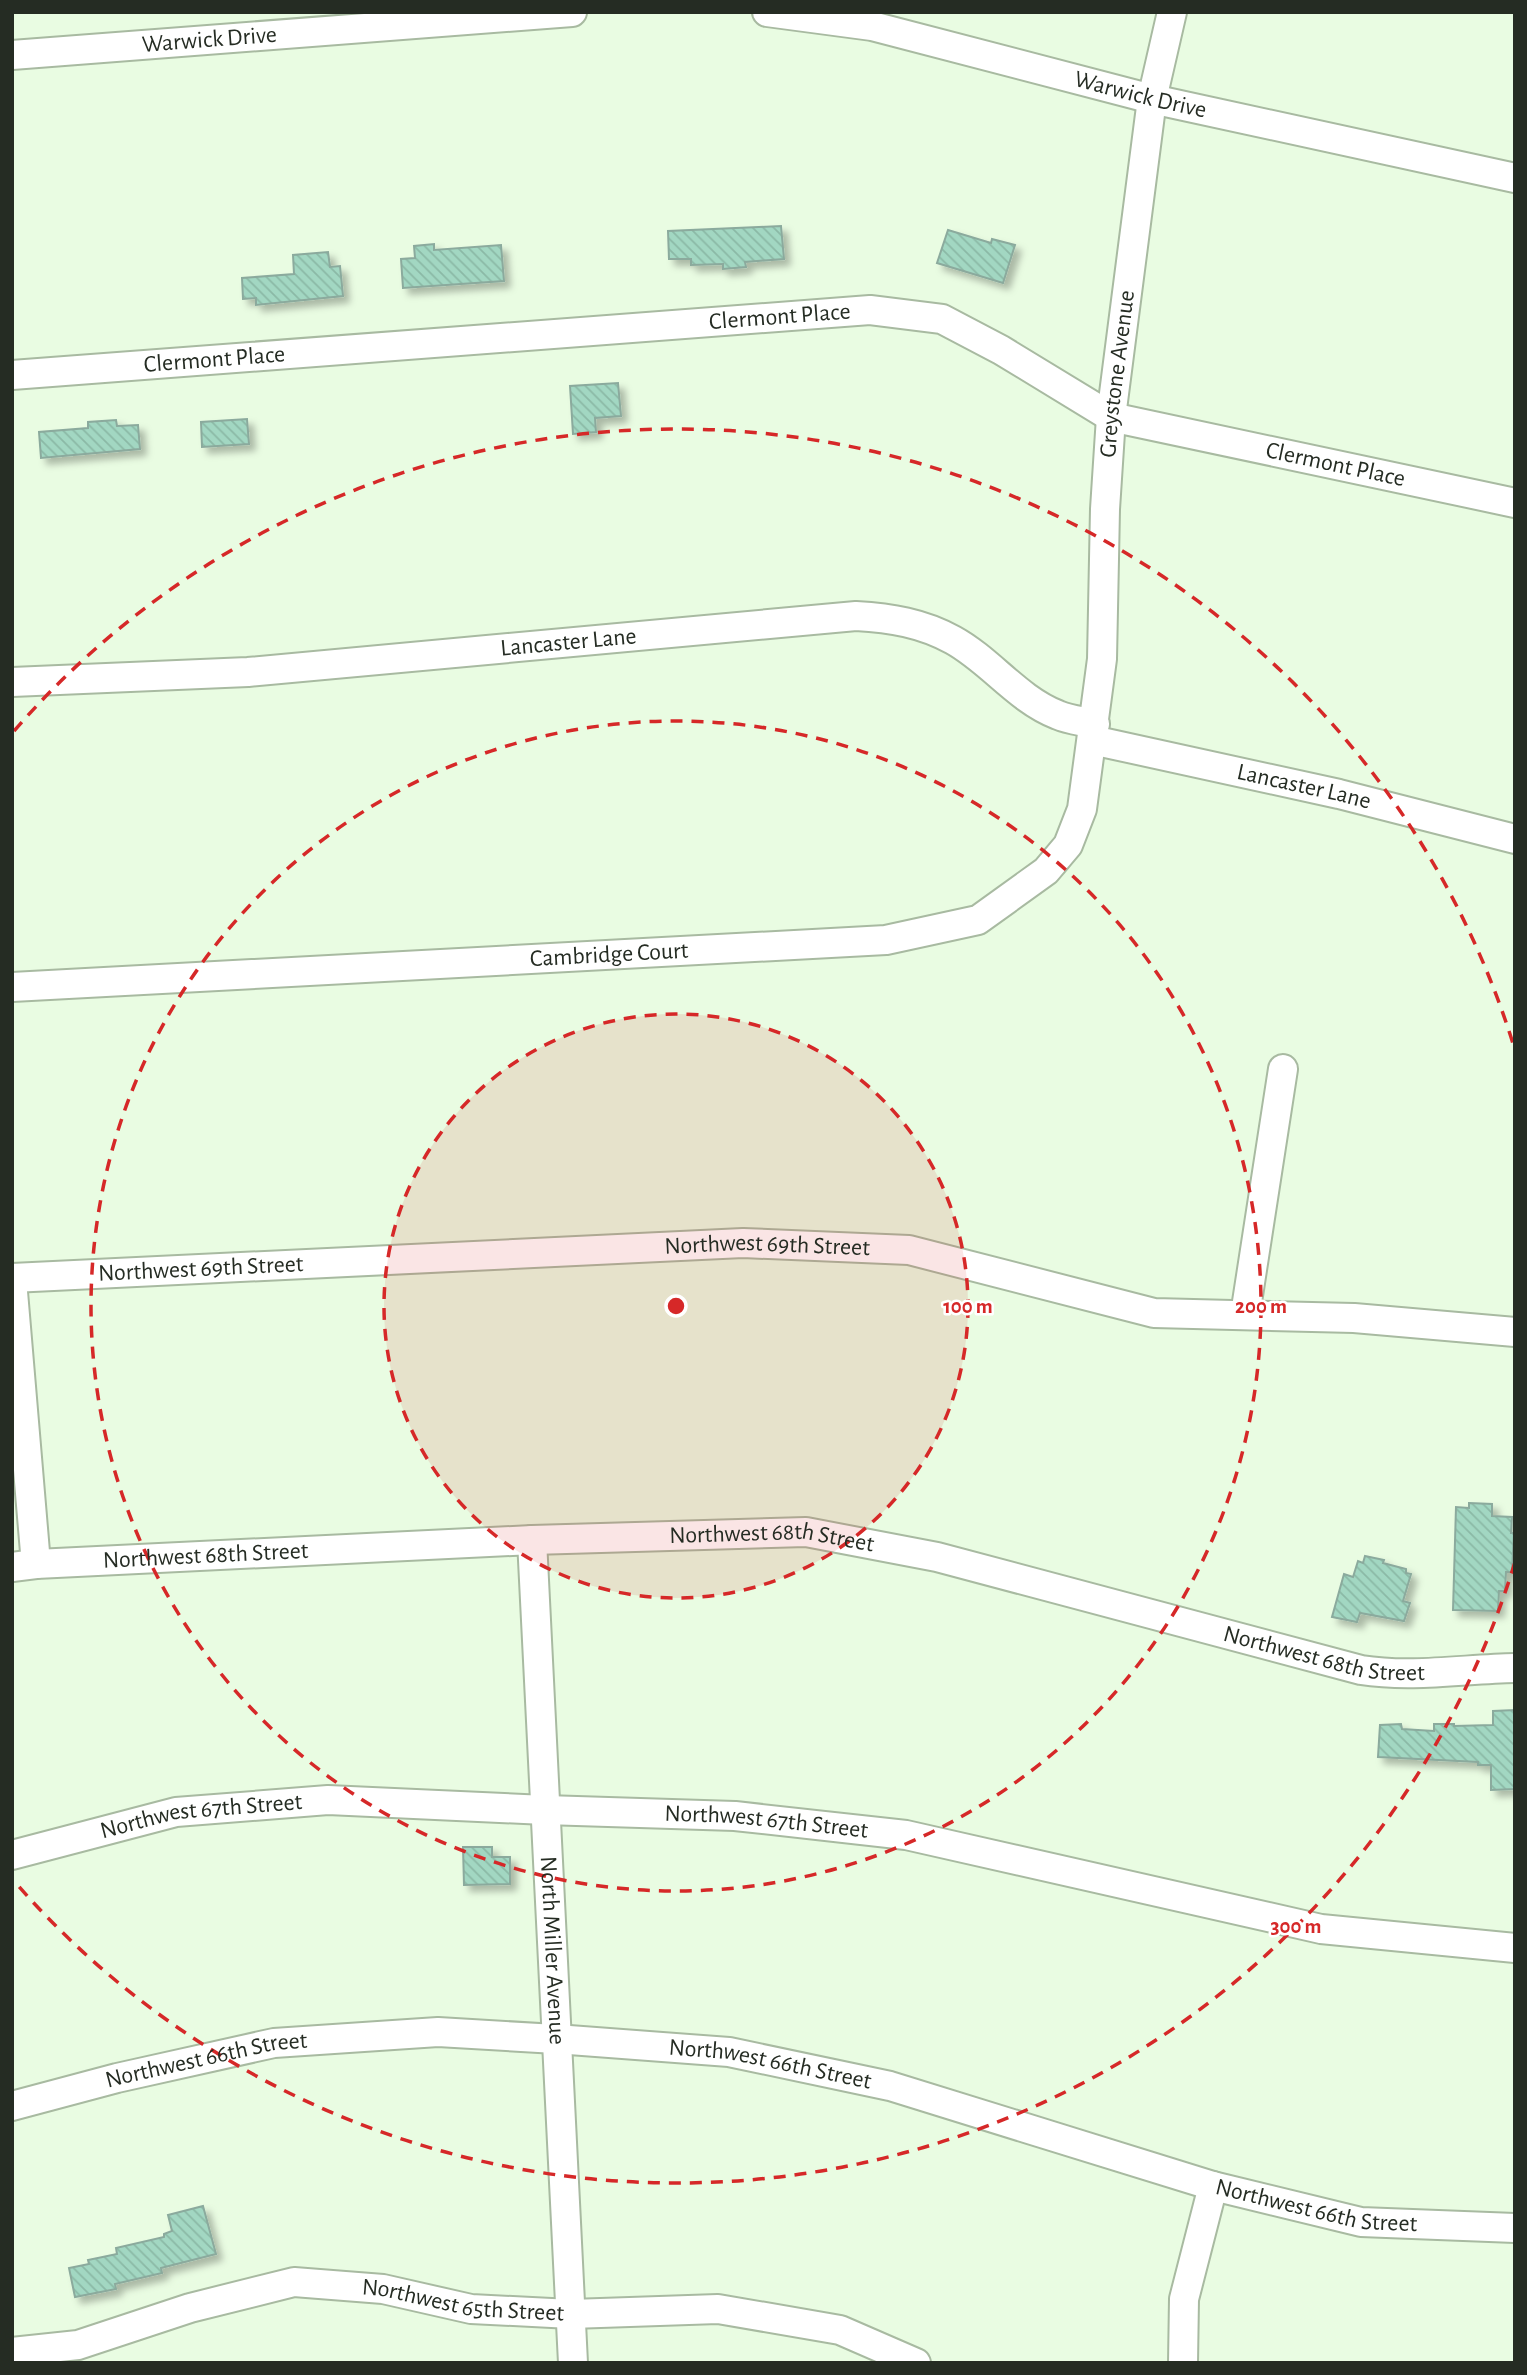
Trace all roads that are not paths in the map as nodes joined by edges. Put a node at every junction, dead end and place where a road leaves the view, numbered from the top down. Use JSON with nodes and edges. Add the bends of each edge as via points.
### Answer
{"nodes":[{"id":1,"x":572,"y":12,"type":"edge"},
{"id":2,"x":767,"y":12,"type":"edge"},
{"id":3,"x":1172,"y":12,"type":"edge"},
{"id":4,"x":12,"y":55,"type":"edge"},
{"id":5,"x":1152,"y":99,"type":"junction"},
{"id":6,"x":1515,"y":178,"type":"edge"},
{"id":7,"x":12,"y":375,"type":"edge"},
{"id":8,"x":1111,"y":417,"type":"junction"},
{"id":9,"x":1515,"y":503,"type":"edge"},
{"id":10,"x":12,"y":682,"type":"edge"},
{"id":11,"x":1094,"y":732,"type":"junction"},
{"id":12,"x":1515,"y":839,"type":"edge"},
{"id":13,"x":12,"y":987,"type":"edge"},
{"id":14,"x":1283,"y":1069,"type":"dead end"},
{"id":15,"x":12,"y":1279,"type":"edge"},
{"id":16,"x":1245,"y":1315,"type":"junction"},
{"id":17,"x":1515,"y":1332,"type":"edge"},
{"id":18,"x":532,"y":1540,"type":"junction"},
{"id":19,"x":24,"y":1565,"type":"edge"},
{"id":20,"x":1515,"y":1668,"type":"edge"},
{"id":21,"x":545,"y":1810,"type":"junction"},
{"id":22,"x":12,"y":1854,"type":"edge"},
{"id":23,"x":1515,"y":1948,"type":"edge"},
{"id":24,"x":556,"y":2039,"type":"junction"},
{"id":25,"x":12,"y":2106,"type":"edge"},
{"id":26,"x":1213,"y":2186,"type":"junction"},
{"id":27,"x":1515,"y":2228,"type":"edge"},
{"id":28,"x":571,"y":2314,"type":"junction"},
{"id":29,"x":12,"y":2352,"type":"edge"},
{"id":30,"x":573,"y":2363,"type":"edge"},
{"id":31,"x":916,"y":2363,"type":"edge"},
{"id":32,"x":1183,"y":2363,"type":"edge"}],
"edges":[{"from":1,"to":4,"type":"street","name":"Warwick Drive"},
{"from":2,"to":5,"type":"street","name":"Warwick Drive","via":[[872,26]]},
{"from":3,"to":5,"type":"street","name":"Greystone Avenue"},
{"from":5,"to":6,"type":"street","name":"Warwick Drive"},
{"from":5,"to":8,"type":"street","name":"Greystone Avenue"},
{"from":7,"to":8,"type":"street","name":"Clermont Place","via":[[870,310],[942,319]]},
{"from":8,"to":9,"type":"street","name":"Clermont Place"},
{"from":8,"to":11,"type":"street","name":"Greystone Avenue","via":[[1102,659]]},
{"from":10,"to":11,"type":"street","name":"Lancaster Lane","via":[[248,672],[856,616],[890,618],[956,642],[1025,697]]},
{"from":11,"to":12,"type":"street","name":"Lancaster Lane"},
{"from":11,"to":13,"type":"street","name":"Cambridge Court","via":[[1082,809],[1068,845],[1046,870],[978,920],[886,940]]},
{"from":14,"to":16,"type":"street"},
{"from":15,"to":16,"type":"street","name":"Northwest 69th Street","via":[[743,1243],[909,1250],[1154,1313]]},
{"from":15,"to":19,"type":"street"},
{"from":16,"to":17,"type":"street","name":"Northwest 69th Street","via":[[1354,1318]]},
{"from":18,"to":19,"type":"street","name":"Northwest 68th Street"},
{"from":18,"to":20,"type":"street","name":"Northwest 68th Street","via":[[806,1532],[937,1557],[1361,1670],[1411,1674]]},
{"from":18,"to":21,"type":"street","name":"North Miller Avenue"},
{"from":21,"to":22,"type":"street","name":"Northwest 67th Street","via":[[328,1800],[176,1812]]},
{"from":21,"to":23,"type":"street","name":"Northwest 67th Street","via":[[735,1815],[906,1835],[1321,1929]]},
{"from":21,"to":24,"type":"street","name":"North Miller Avenue"},
{"from":24,"to":25,"type":"street","name":"Northwest 66th Street","via":[[438,2032],[274,2043]]},
{"from":24,"to":26,"type":"street","name":"Northwest 66th Street","via":[[729,2052],[890,2086]]},
{"from":24,"to":28,"type":"street","name":"North Miller Avenue"},
{"from":26,"to":27,"type":"street","name":"Northwest 66th Street","via":[[1362,2222]]},
{"from":26,"to":32,"type":"street","via":[[1184,2299]]},
{"from":28,"to":29,"type":"street","name":"Northwest 65th Street","via":[[471,2309],[383,2289],[294,2282],[190,2308],[78,2346]]},
{"from":28,"to":30,"type":"street","name":"North Miller Avenue"},
{"from":28,"to":31,"type":"street","name":"Northwest 65th Street","via":[[718,2309],[840,2330]]}]}
